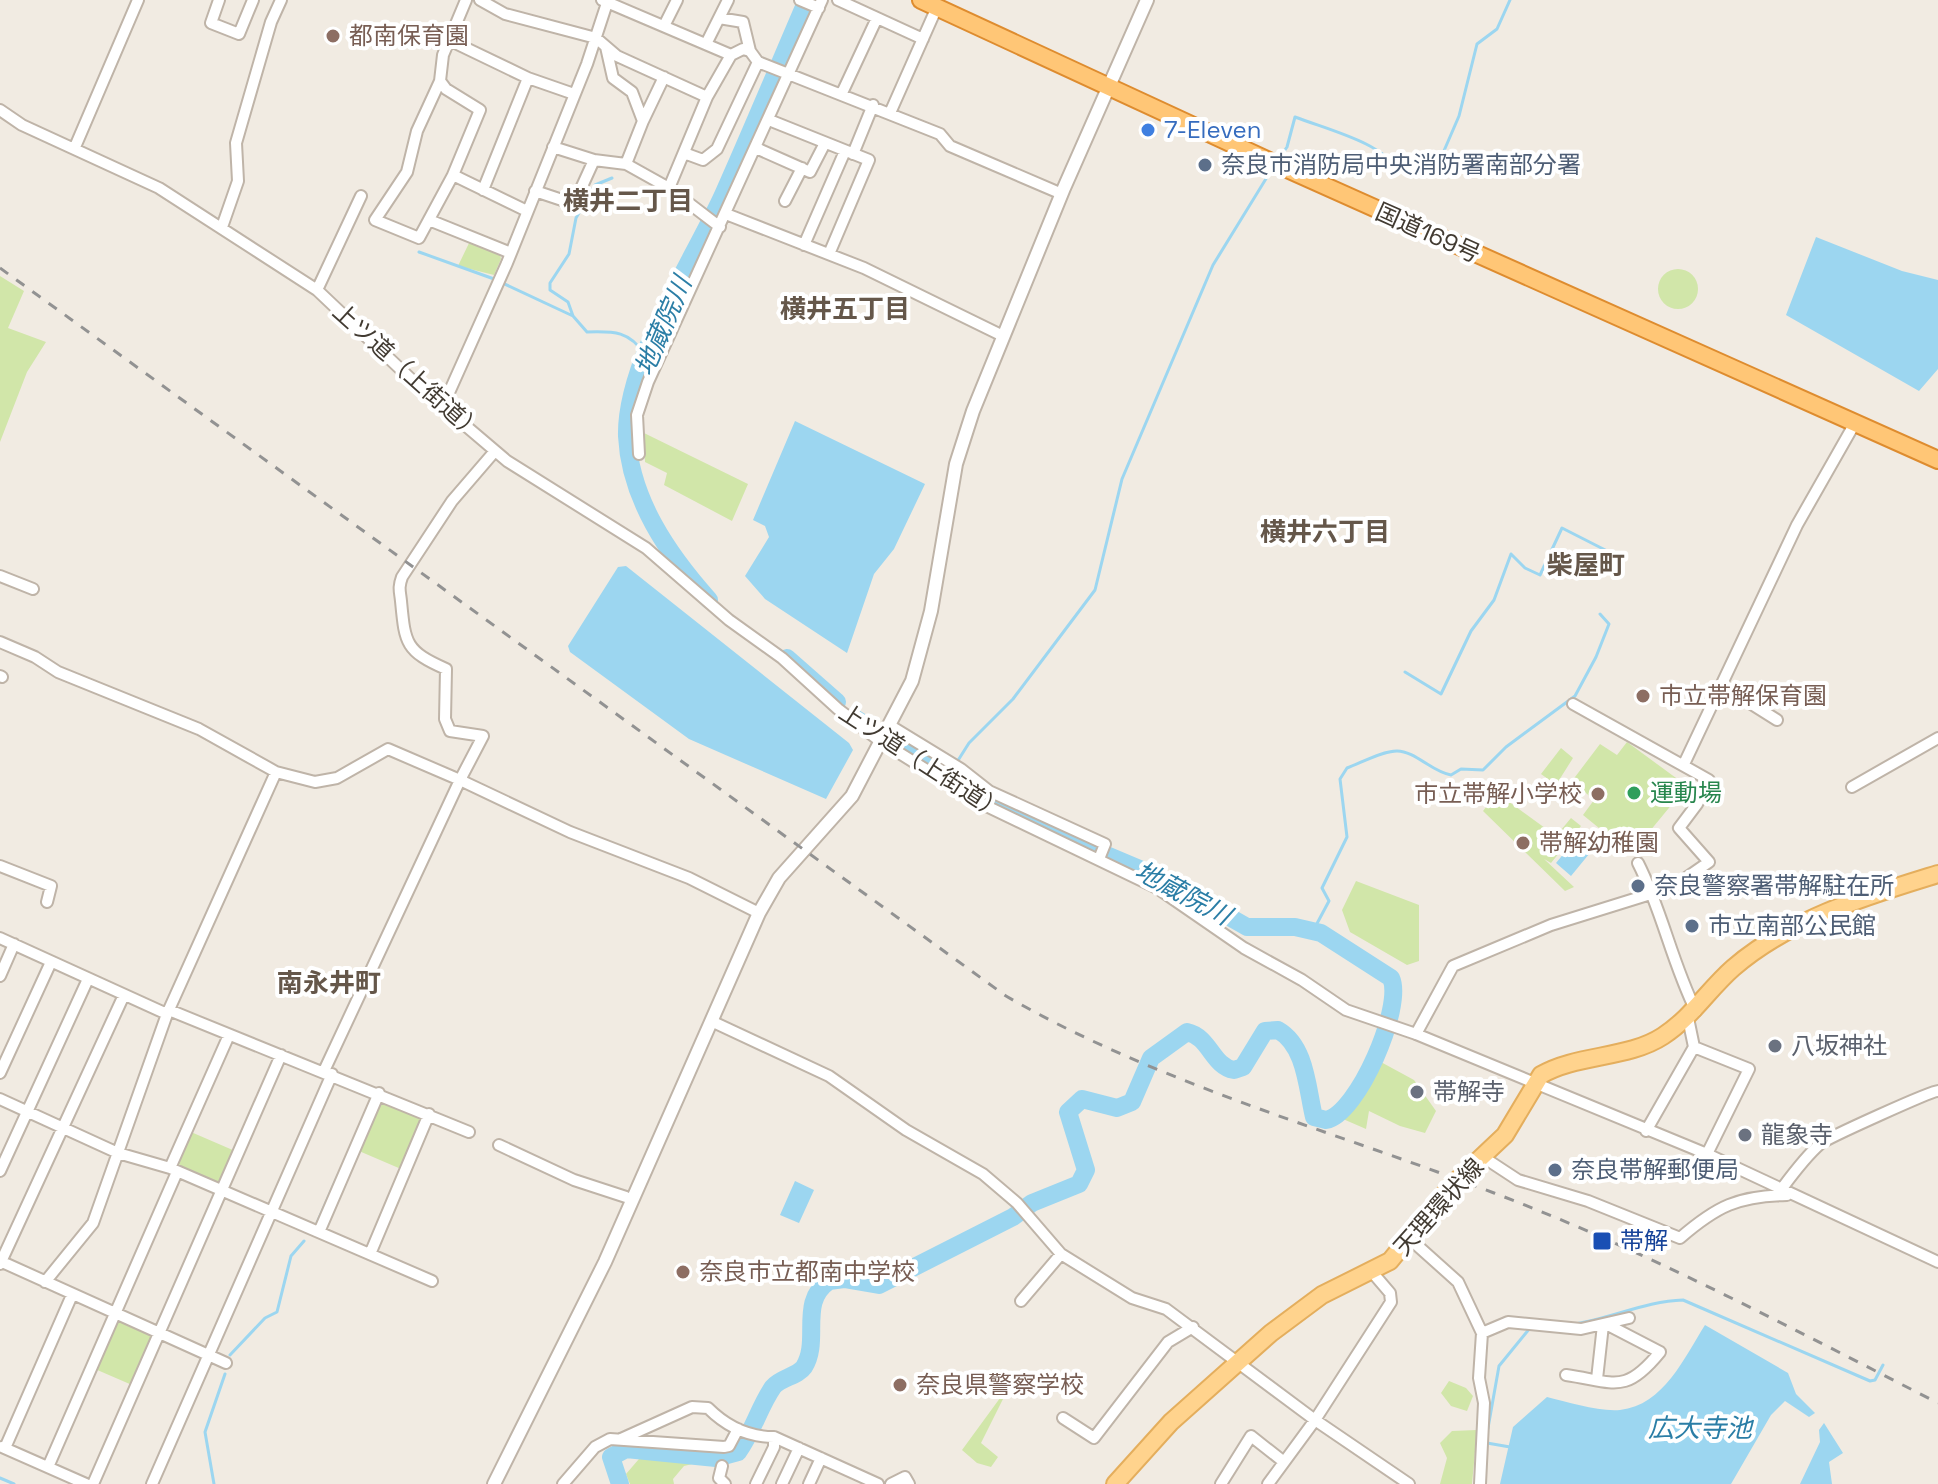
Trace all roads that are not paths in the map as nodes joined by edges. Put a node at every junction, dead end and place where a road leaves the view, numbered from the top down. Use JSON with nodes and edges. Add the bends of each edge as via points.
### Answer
{"nodes":[{"id":1,"x":138,"y":0,"type":"edge"},
{"id":2,"x":219,"y":0,"type":"edge"},
{"id":3,"x":253,"y":0,"type":"edge"},
{"id":4,"x":281,"y":0,"type":"edge"},
{"id":5,"x":466,"y":0,"type":"edge"},
{"id":6,"x":480,"y":0,"type":"edge"},
{"id":7,"x":677,"y":0,"type":"edge"},
{"id":8,"x":728,"y":0,"type":"edge"},
{"id":9,"x":838,"y":0,"type":"edge"},
{"id":10,"x":1147,"y":0,"type":"edge"},
{"id":11,"x":606,"y":1,"type":"edge"},
{"id":12,"x":811,"y":3,"type":"edge"},
{"id":13,"x":929,"y":3,"type":"edge"},
{"id":14,"x":719,"y":18,"type":"junction"},
{"id":15,"x":877,"y":18,"type":"junction"},
{"id":16,"x":664,"y":26,"type":"junction"},
{"id":17,"x":596,"y":38,"type":"junction"},
{"id":18,"x":923,"y":39,"type":"junction"},
{"id":19,"x":449,"y":40,"type":"junction"},
{"id":20,"x":706,"y":44,"type":"junction"},
{"id":21,"x":606,"y":47,"type":"junction"},
{"id":22,"x":750,"y":51,"type":"junction"},
{"id":23,"x":731,"y":55,"type":"junction"},
{"id":24,"x":758,"y":62,"type":"junction"},
{"id":25,"x":782,"y":72,"type":"junction"},
{"id":26,"x":664,"y":77,"type":"junction"},
{"id":27,"x":528,"y":78,"type":"junction"},
{"id":28,"x":440,"y":81,"type":"junction"},
{"id":29,"x":1110,"y":86,"type":"junction"},
{"id":30,"x":842,"y":93,"type":"junction"},
{"id":31,"x":574,"y":94,"type":"junction"},
{"id":32,"x":707,"y":97,"type":"junction"},
{"id":33,"x":873,"y":105,"type":"junction"},
{"id":34,"x":0,"y":110,"type":"edge"},
{"id":35,"x":890,"y":113,"type":"junction"},
{"id":36,"x":769,"y":120,"type":"junction"},
{"id":37,"x":643,"y":121,"type":"junction"},
{"id":38,"x":825,"y":143,"type":"junction"},
{"id":39,"x":75,"y":147,"type":"junction"},
{"id":40,"x":553,"y":147,"type":"junction"},
{"id":41,"x":756,"y":148,"type":"junction"},
{"id":42,"x":849,"y":152,"type":"junction"},
{"id":43,"x":684,"y":153,"type":"junction"},
{"id":44,"x":594,"y":160,"type":"junction"},
{"id":45,"x":626,"y":164,"type":"junction"},
{"id":46,"x":802,"y":168,"type":"junction"},
{"id":47,"x":453,"y":175,"type":"junction"},
{"id":48,"x":669,"y":188,"type":"junction"},
{"id":49,"x":483,"y":190,"type":"junction"},
{"id":50,"x":535,"y":191,"type":"junction"},
{"id":51,"x":1062,"y":194,"type":"junction"},
{"id":52,"x":361,"y":196,"type":"dead end"},
{"id":53,"x":785,"y":201,"type":"dead end"},
{"id":54,"x":527,"y":211,"type":"junction"},
{"id":55,"x":726,"y":214,"type":"junction"},
{"id":56,"x":429,"y":220,"type":"junction"},
{"id":57,"x":716,"y":224,"type":"junction"},
{"id":58,"x":222,"y":227,"type":"junction"},
{"id":59,"x":804,"y":245,"type":"junction"},
{"id":60,"x":511,"y":253,"type":"junction"},
{"id":61,"x":829,"y":254,"type":"junction"},
{"id":62,"x":317,"y":290,"type":"junction"},
{"id":63,"x":1003,"y":336,"type":"junction"},
{"id":64,"x":443,"y":406,"type":"junction"},
{"id":65,"x":1855,"y":423,"type":"junction"},
{"id":66,"x":495,"y":451,"type":"junction"},
{"id":67,"x":639,"y":454,"type":"dead end"},
{"id":68,"x":1938,"y":460,"type":"edge"},
{"id":69,"x":0,"y":576,"type":"edge"},
{"id":70,"x":33,"y":589,"type":"dead end"},
{"id":71,"x":0,"y":642,"type":"edge"},
{"id":72,"x":1723,"y":686,"type":"junction"},
{"id":73,"x":1573,"y":704,"type":"dead end"},
{"id":74,"x":1777,"y":720,"type":"dead end"},
{"id":75,"x":889,"y":725,"type":"junction"},
{"id":76,"x":1938,"y":738,"type":"edge"},
{"id":77,"x":880,"y":741,"type":"junction"},
{"id":78,"x":1684,"y":764,"type":"junction"},
{"id":79,"x":276,"y":772,"type":"junction"},
{"id":80,"x":460,"y":780,"type":"junction"},
{"id":81,"x":1852,"y":787,"type":"dead end"},
{"id":82,"x":1101,"y":854,"type":"junction"},
{"id":83,"x":1638,"y":863,"type":"dead end"},
{"id":84,"x":0,"y":866,"type":"edge"},
{"id":85,"x":1938,"y":874,"type":"edge"},
{"id":86,"x":1653,"y":896,"type":"junction"},
{"id":87,"x":47,"y":902,"type":"dead end"},
{"id":88,"x":759,"y":913,"type":"junction"},
{"id":89,"x":0,"y":938,"type":"edge"},
{"id":90,"x":14,"y":944,"type":"junction"},
{"id":91,"x":51,"y":962,"type":"junction"},
{"id":92,"x":0,"y":976,"type":"edge"},
{"id":93,"x":88,"y":979,"type":"junction"},
{"id":94,"x":124,"y":995,"type":"junction"},
{"id":95,"x":168,"y":1012,"type":"junction"},
{"id":96,"x":1692,"y":1014,"type":"junction"},
{"id":97,"x":711,"y":1021,"type":"junction"},
{"id":98,"x":1416,"y":1034,"type":"junction"},
{"id":99,"x":229,"y":1035,"type":"junction"},
{"id":100,"x":1694,"y":1047,"type":"junction"},
{"id":101,"x":281,"y":1055,"type":"junction"},
{"id":102,"x":328,"y":1072,"type":"junction"},
{"id":103,"x":0,"y":1073,"type":"edge"},
{"id":104,"x":1534,"y":1084,"type":"junction"},
{"id":105,"x":1938,"y":1091,"type":"edge"},
{"id":106,"x":379,"y":1093,"type":"junction"},
{"id":107,"x":0,"y":1099,"type":"edge"},
{"id":108,"x":28,"y":1112,"type":"junction"},
{"id":109,"x":429,"y":1114,"type":"junction"},
{"id":110,"x":63,"y":1128,"type":"junction"},
{"id":111,"x":1646,"y":1131,"type":"junction"},
{"id":112,"x":469,"y":1132,"type":"dead end"},
{"id":113,"x":499,"y":1145,"type":"dead end"},
{"id":114,"x":118,"y":1153,"type":"junction"},
{"id":115,"x":1707,"y":1154,"type":"junction"},
{"id":116,"x":1483,"y":1157,"type":"junction"},
{"id":117,"x":174,"y":1170,"type":"junction"},
{"id":118,"x":0,"y":1171,"type":"edge"},
{"id":119,"x":222,"y":1191,"type":"junction"},
{"id":120,"x":1784,"y":1193,"type":"junction"},
{"id":121,"x":626,"y":1197,"type":"dead end"},
{"id":122,"x":271,"y":1213,"type":"junction"},
{"id":123,"x":319,"y":1232,"type":"junction"},
{"id":124,"x":1410,"y":1239,"type":"junction"},
{"id":125,"x":370,"y":1254,"type":"junction"},
{"id":126,"x":1061,"y":1254,"type":"junction"},
{"id":127,"x":0,"y":1262,"type":"edge"},
{"id":128,"x":1938,"y":1262,"type":"edge"},
{"id":129,"x":1372,"y":1272,"type":"junction"},
{"id":130,"x":432,"y":1281,"type":"dead end"},
{"id":131,"x":45,"y":1282,"type":"junction"},
{"id":132,"x":72,"y":1295,"type":"junction"},
{"id":133,"x":1021,"y":1301,"type":"dead end"},
{"id":134,"x":115,"y":1314,"type":"junction"},
{"id":135,"x":1629,"y":1318,"type":"dead end"},
{"id":136,"x":1605,"y":1325,"type":"junction"},
{"id":137,"x":1193,"y":1327,"type":"junction"},
{"id":138,"x":160,"y":1333,"type":"junction"},
{"id":139,"x":1482,"y":1333,"type":"junction"},
{"id":140,"x":208,"y":1355,"type":"junction"},
{"id":141,"x":1239,"y":1360,"type":"junction"},
{"id":142,"x":226,"y":1363,"type":"dead end"},
{"id":143,"x":1566,"y":1375,"type":"dead end"},
{"id":144,"x":1597,"y":1379,"type":"junction"},
{"id":145,"x":1063,"y":1418,"type":"dead end"},
{"id":146,"x":1315,"y":1420,"type":"junction"},
{"id":147,"x":740,"y":1430,"type":"junction"},
{"id":148,"x":774,"y":1437,"type":"junction"},
{"id":149,"x":621,"y":1439,"type":"junction"},
{"id":150,"x":3,"y":1448,"type":"edge"},
{"id":151,"x":799,"y":1448,"type":"junction"},
{"id":152,"x":821,"y":1458,"type":"junction"},
{"id":153,"x":1284,"y":1462,"type":"junction"},
{"id":154,"x":722,"y":1466,"type":"dead end"},
{"id":155,"x":48,"y":1467,"type":"junction"},
{"id":156,"x":858,"y":1480,"type":"edge"},
{"id":157,"x":86,"y":1484,"type":"edge"},
{"id":158,"x":93,"y":1484,"type":"edge"},
{"id":159,"x":152,"y":1484,"type":"edge"},
{"id":160,"x":494,"y":1484,"type":"edge"},
{"id":161,"x":563,"y":1484,"type":"edge"},
{"id":162,"x":725,"y":1484,"type":"edge"},
{"id":163,"x":756,"y":1484,"type":"edge"},
{"id":164,"x":782,"y":1484,"type":"edge"},
{"id":165,"x":809,"y":1484,"type":"edge"},
{"id":166,"x":878,"y":1484,"type":"edge"},
{"id":167,"x":891,"y":1484,"type":"edge"},
{"id":168,"x":909,"y":1484,"type":"edge"},
{"id":169,"x":1115,"y":1484,"type":"edge"},
{"id":170,"x":1221,"y":1484,"type":"edge"},
{"id":171,"x":1268,"y":1484,"type":"edge"},
{"id":172,"x":1409,"y":1484,"type":"edge"},
{"id":173,"x":1480,"y":1484,"type":"edge"}],
"edges":[{"from":1,"to":39,"type":"street"},
{"from":2,"to":3,"type":"street","via":[[211,23],[239,34]]},
{"from":4,"to":58,"type":"street","via":[[236,143],[238,181]]},
{"from":5,"to":19,"type":"street"},
{"from":6,"to":17,"type":"street","via":[[505,14]]},
{"from":7,"to":16,"type":"street"},
{"from":8,"to":14,"type":"street"},
{"from":9,"to":15,"type":"street"},
{"from":10,"to":29,"type":"street"},
{"from":11,"to":16,"type":"street"},
{"from":11,"to":17,"type":"street"},
{"from":12,"to":25,"type":"street"},
{"from":13,"to":18,"type":"street"},
{"from":13,"to":29,"type":"highway","name":"国道169号"},
{"from":14,"to":20,"type":"street"},
{"from":14,"to":22,"type":"street","via":[[743,22]]},
{"from":15,"to":18,"type":"street"},
{"from":15,"to":30,"type":"street"},
{"from":16,"to":20,"type":"street"},
{"from":17,"to":21,"type":"street"},
{"from":17,"to":31,"type":"street"},
{"from":18,"to":35,"type":"street"},
{"from":19,"to":27,"type":"street"},
{"from":19,"to":28,"type":"street"},
{"from":20,"to":23,"type":"street"},
{"from":21,"to":26,"type":"street"},
{"from":21,"to":37,"type":"street","via":[[613,78],[632,92]]},
{"from":22,"to":23,"type":"street"},
{"from":22,"to":24,"type":"street"},
{"from":23,"to":32,"type":"street"},
{"from":24,"to":25,"type":"street"},
{"from":24,"to":43,"type":"street","via":[[717,149],[703,160]]},
{"from":25,"to":30,"type":"street"},
{"from":25,"to":36,"type":"street"},
{"from":26,"to":32,"type":"street"},
{"from":26,"to":37,"type":"street"},
{"from":27,"to":31,"type":"street"},
{"from":27,"to":49,"type":"street"},
{"from":28,"to":47,"type":"street","via":[[480,110]]},
{"from":28,"to":56,"type":"street","via":[[417,131],[407,172],[375,220],[419,238]]},
{"from":29,"to":51,"type":"street"},
{"from":29,"to":65,"type":"highway","name":"国道169号"},
{"from":30,"to":33,"type":"street"},
{"from":31,"to":40,"type":"street"},
{"from":32,"to":43,"type":"street"},
{"from":33,"to":35,"type":"street"},
{"from":33,"to":42,"type":"street"},
{"from":34,"to":39,"type":"street","name":"上ツ道（上街道）"},
{"from":35,"to":51,"type":"street","via":[[940,134],[950,146]]},
{"from":36,"to":38,"type":"street"},
{"from":36,"to":41,"type":"street"},
{"from":37,"to":45,"type":"street"},
{"from":38,"to":42,"type":"street"},
{"from":38,"to":46,"type":"street","via":[[810,172]]},
{"from":39,"to":58,"type":"street","name":"上ツ道（上街道）","via":[[159,188]]},
{"from":40,"to":44,"type":"street"},
{"from":40,"to":50,"type":"street"},
{"from":41,"to":46,"type":"street"},
{"from":41,"to":55,"type":"street"},
{"from":42,"to":59,"type":"street"},
{"from":42,"to":61,"type":"street","via":[[869,160]]},
{"from":43,"to":48,"type":"street"},
{"from":44,"to":45,"type":"street"},
{"from":44,"to":50,"type":"street","via":[[574,204]]},
{"from":45,"to":48,"type":"street"},
{"from":46,"to":53,"type":"street"},
{"from":47,"to":49,"type":"street"},
{"from":47,"to":56,"type":"street"},
{"from":48,"to":57,"type":"street"},
{"from":49,"to":54,"type":"street"},
{"from":50,"to":54,"type":"street"},
{"from":51,"to":63,"type":"street"},
{"from":52,"to":62,"type":"street"},
{"from":54,"to":60,"type":"street"},
{"from":55,"to":57,"type":"street"},
{"from":55,"to":59,"type":"street"},
{"from":56,"to":60,"type":"street"},
{"from":57,"to":67,"type":"street","via":[[648,382],[637,415]]},
{"from":58,"to":62,"type":"street","name":"上ツ道（上街道）"},
{"from":59,"to":61,"type":"street"},
{"from":60,"to":64,"type":"street"},
{"from":61,"to":63,"type":"street"},
{"from":62,"to":64,"type":"street","name":"上ツ道（上街道）"},
{"from":63,"to":75,"type":"street","via":[[956,464],[924,642],[912,681]]},
{"from":64,"to":66,"type":"street","name":"上ツ道（上街道）"},
{"from":65,"to":68,"type":"highway","name":"国道169号"},
{"from":65,"to":72,"type":"street","via":[[1797,525]]},
{"from":66,"to":77,"type":"street","name":"上ツ道（上街道）","via":[[646,548]]},
{"from":66,"to":80,"type":"street","via":[[452,501],[397,590],[403,633],[412,649],[446,669],[445,719],[450,731],[483,736]]},
{"from":69,"to":70,"type":"street"},
{"from":71,"to":79,"type":"street","via":[[58,672],[199,729]]},
{"from":72,"to":74,"type":"street"},
{"from":72,"to":78,"type":"street"},
{"from":73,"to":78,"type":"street"},
{"from":75,"to":77,"type":"street"},
{"from":75,"to":82,"type":"street","via":[[989,791]]},
{"from":76,"to":81,"type":"street"},
{"from":77,"to":82,"type":"street","name":"上ツ道（上街道）","via":[[1000,815]]},
{"from":77,"to":88,"type":"street","via":[[852,796],[779,878]]},
{"from":78,"to":86,"type":"street","via":[[1709,780],[1679,828],[1709,862]]},
{"from":79,"to":80,"type":"street","via":[[315,782],[337,778],[388,749]]},
{"from":79,"to":95,"type":"street"},
{"from":80,"to":88,"type":"street"},
{"from":80,"to":102,"type":"street"},
{"from":82,"to":98,"type":"street","name":"上ツ道（上街道）","via":[[1346,1010]]},
{"from":83,"to":86,"type":"street"},
{"from":84,"to":87,"type":"street","via":[[51,886]]},
{"from":85,"to":96,"type":"main road","via":[[1849,902],[1775,939],[1733,969]]},
{"from":86,"to":96,"type":"street"},
{"from":86,"to":98,"type":"street","via":[[1551,925],[1453,966]]},
{"from":88,"to":97,"type":"street"},
{"from":89,"to":90,"type":"street"},
{"from":90,"to":91,"type":"street"},
{"from":90,"to":92,"type":"street"},
{"from":91,"to":93,"type":"street"},
{"from":91,"to":103,"type":"street"},
{"from":93,"to":94,"type":"street"},
{"from":93,"to":108,"type":"street"},
{"from":94,"to":95,"type":"street"},
{"from":94,"to":110,"type":"street"},
{"from":95,"to":99,"type":"street"},
{"from":95,"to":114,"type":"street"},
{"from":96,"to":100,"type":"street"},
{"from":96,"to":104,"type":"main road","via":[[1660,1038],[1551,1069]]},
{"from":97,"to":126,"type":"street","via":[[829,1076],[906,1130],[994,1181]]},
{"from":97,"to":160,"type":"street","via":[[605,1262]]},
{"from":98,"to":104,"type":"street","name":"上ツ道（上街道）"},
{"from":99,"to":101,"type":"street"},
{"from":99,"to":117,"type":"street"},
{"from":100,"to":111,"type":"street"},
{"from":100,"to":115,"type":"street","via":[[1749,1069]]},
{"from":101,"to":102,"type":"street"},
{"from":101,"to":119,"type":"street"},
{"from":102,"to":106,"type":"street"},
{"from":102,"to":122,"type":"street"},
{"from":104,"to":111,"type":"street","name":"上ツ道（上街道）"},
{"from":104,"to":116,"type":"main road","name":"天理環状線","via":[[1514,1123]]},
{"from":105,"to":120,"type":"street","via":[[1831,1136],[1819,1144]]},
{"from":106,"to":109,"type":"street"},
{"from":106,"to":123,"type":"street"},
{"from":107,"to":108,"type":"street"},
{"from":108,"to":110,"type":"street"},
{"from":108,"to":118,"type":"street"},
{"from":109,"to":112,"type":"street"},
{"from":109,"to":125,"type":"street"},
{"from":110,"to":114,"type":"street"},
{"from":110,"to":127,"type":"street"},
{"from":111,"to":115,"type":"street","name":"上ツ道（上街道）"},
{"from":113,"to":121,"type":"street"},
{"from":114,"to":117,"type":"street"},
{"from":114,"to":131,"type":"street","via":[[93,1223]]},
{"from":115,"to":120,"type":"street","name":"上ツ道（上街道）"},
{"from":116,"to":120,"type":"street","via":[[1518,1180],[1680,1238],[1737,1200]]},
{"from":116,"to":124,"type":"main road","name":"天理環状線","bridge":true,"via":[[1451,1186]]},
{"from":117,"to":119,"type":"street"},
{"from":117,"to":134,"type":"street"},
{"from":119,"to":122,"type":"street"},
{"from":119,"to":138,"type":"street"},
{"from":120,"to":128,"type":"street","name":"上ツ道（上街道）"},
{"from":122,"to":123,"type":"street"},
{"from":122,"to":140,"type":"street"},
{"from":123,"to":125,"type":"street"},
{"from":124,"to":129,"type":"main road","name":"天理環状線"},
{"from":124,"to":139,"type":"street","via":[[1458,1282]]},
{"from":125,"to":130,"type":"street"},
{"from":126,"to":133,"type":"street"},
{"from":126,"to":137,"type":"street","via":[[1132,1298],[1166,1309]]},
{"from":127,"to":131,"type":"street"},
{"from":129,"to":141,"type":"main road","name":"天理環状線","via":[[1322,1295]]},
{"from":129,"to":146,"type":"street","via":[[1391,1302]]},
{"from":131,"to":132,"type":"street"},
{"from":132,"to":134,"type":"street"},
{"from":132,"to":150,"type":"street"},
{"from":134,"to":138,"type":"street"},
{"from":134,"to":155,"type":"street"},
{"from":135,"to":136,"type":"street"},
{"from":136,"to":139,"type":"street","via":[[1508,1322]]},
{"from":136,"to":144,"type":"street"},
{"from":136,"to":144,"type":"street","via":[[1660,1352],[1640,1376],[1626,1383]]},
{"from":137,"to":141,"type":"street"},
{"from":137,"to":145,"type":"street","via":[[1168,1342],[1094,1438]]},
{"from":138,"to":140,"type":"street"},
{"from":138,"to":158,"type":"street"},
{"from":139,"to":173,"type":"street"},
{"from":140,"to":142,"type":"street"},
{"from":140,"to":159,"type":"street"},
{"from":141,"to":146,"type":"street"},
{"from":141,"to":169,"type":"main road","name":"天理環状線","via":[[1171,1422]]},
{"from":143,"to":144,"type":"street"},
{"from":146,"to":153,"type":"street"},
{"from":146,"to":172,"type":"street"},
{"from":147,"to":148,"type":"street"},
{"from":147,"to":149,"type":"street","via":[[724,1449]]},
{"from":147,"to":149,"type":"street","via":[[708,1408],[692,1407]]},
{"from":148,"to":151,"type":"street"},
{"from":148,"to":163,"type":"street"},
{"from":149,"to":161,"type":"street","via":[[595,1447]]},
{"from":150,"to":155,"type":"street"},
{"from":151,"to":152,"type":"street"},
{"from":151,"to":164,"type":"street"},
{"from":152,"to":156,"type":"street"},
{"from":152,"to":165,"type":"street"},
{"from":153,"to":170,"type":"street","via":[[1251,1436]]},
{"from":153,"to":171,"type":"street"},
{"from":154,"to":162,"type":"street","via":[[719,1478]]},
{"from":155,"to":157,"type":"street"},
{"from":156,"to":166,"type":"street"},
{"from":167,"to":168,"type":"street","via":[[905,1477]]}]}
